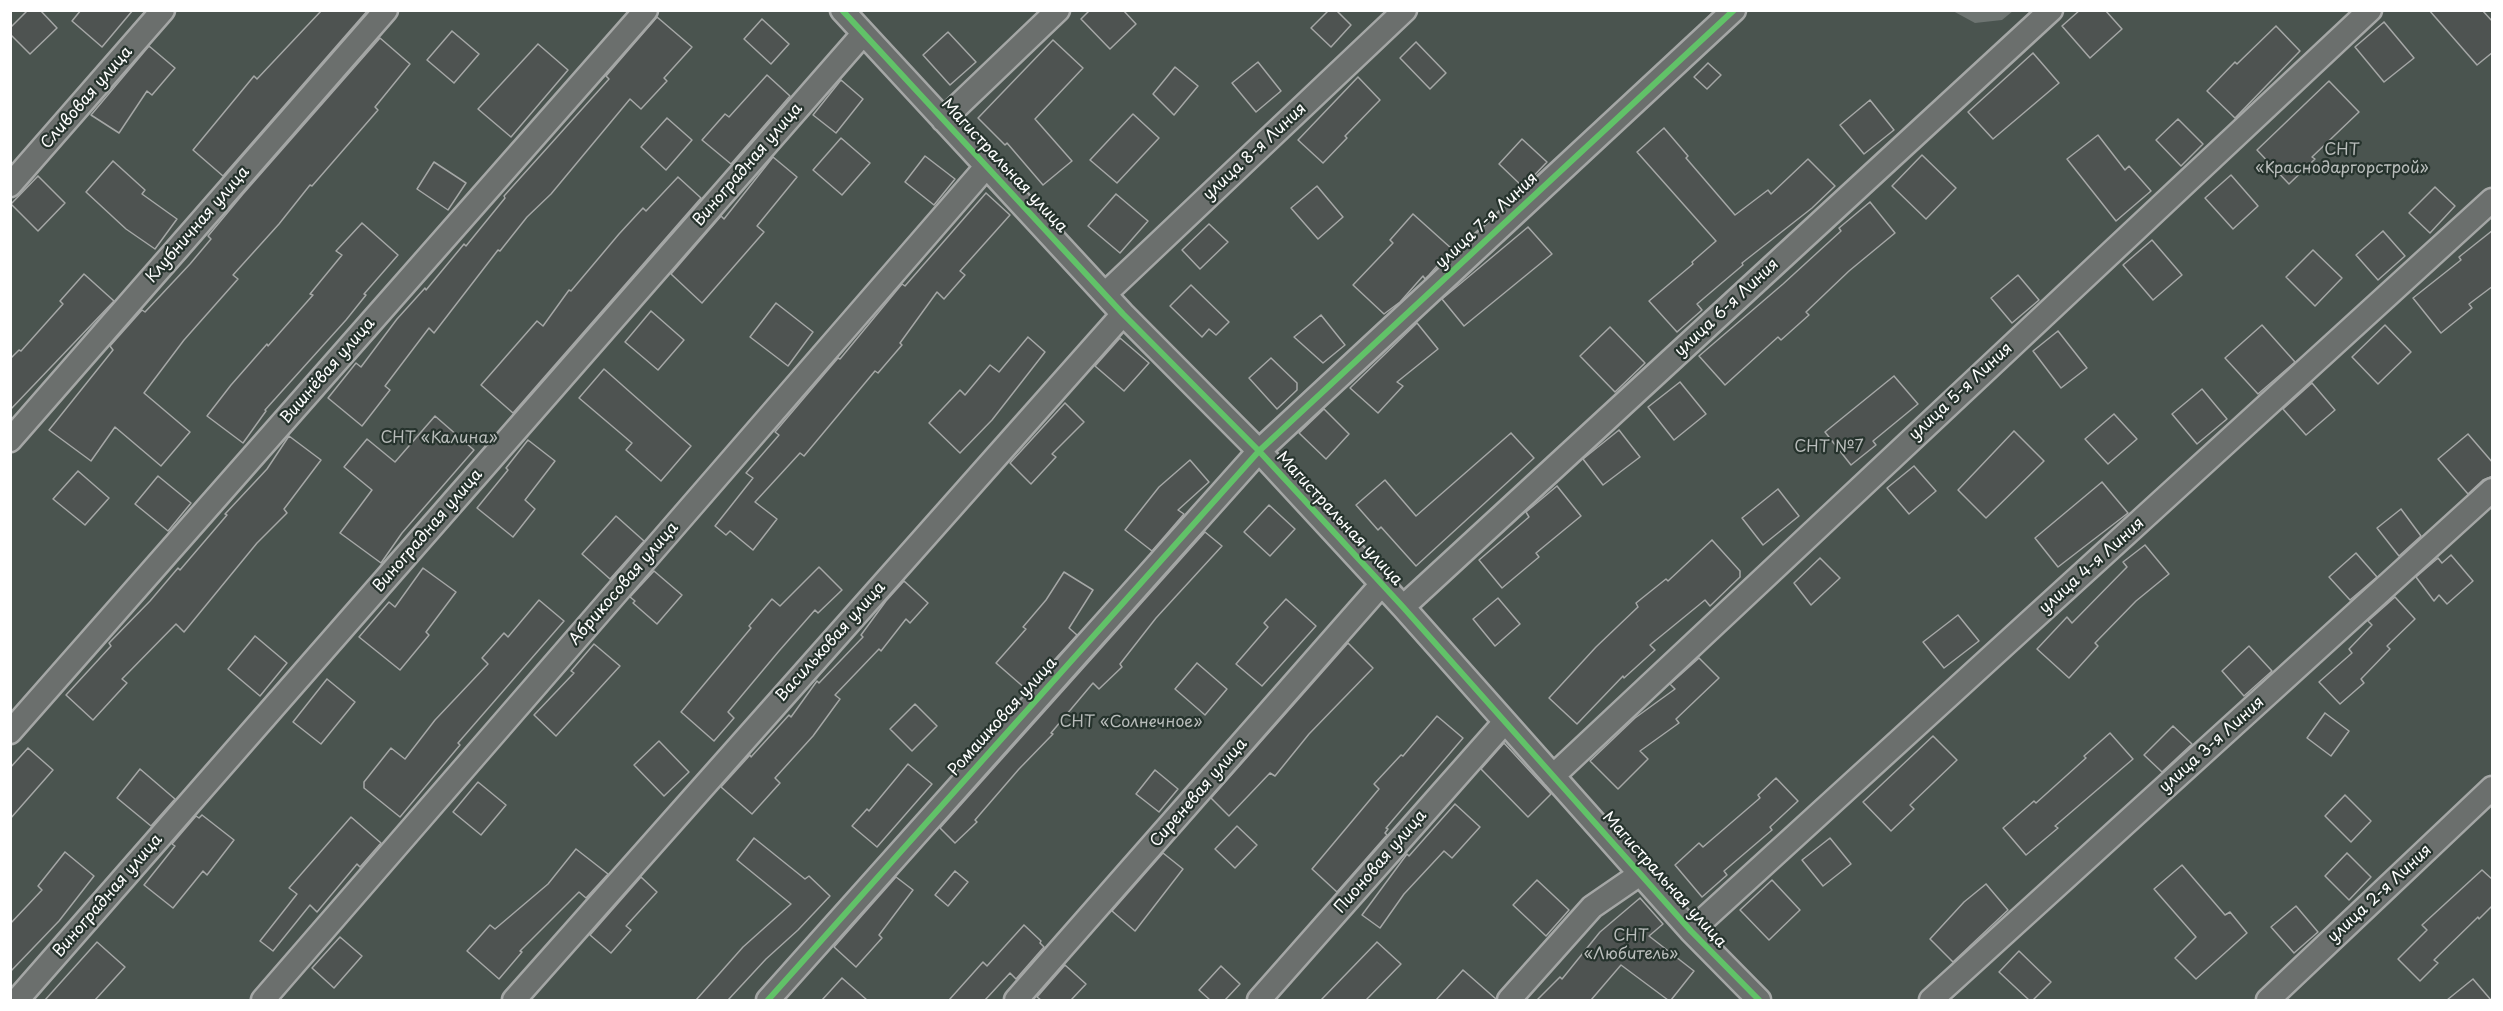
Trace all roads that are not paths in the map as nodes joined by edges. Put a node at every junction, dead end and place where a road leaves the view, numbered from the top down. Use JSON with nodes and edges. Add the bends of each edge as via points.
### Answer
{"nodes":[{"id":1,"x":163,"y":10,"type":"edge"},
{"id":2,"x":386,"y":10,"type":"edge"},
{"id":3,"x":646,"y":10,"type":"edge"},
{"id":4,"x":842,"y":10,"type":"edge"},
{"id":5,"x":1058,"y":10,"type":"edge"},
{"id":6,"x":1405,"y":10,"type":"edge"},
{"id":7,"x":1734,"y":10,"type":"edge"},
{"id":8,"x":2051,"y":10,"type":"edge"},
{"id":9,"x":2370,"y":10,"type":"edge"},
{"id":10,"x":863,"y":34,"type":"junction"},
{"id":11,"x":943,"y":120,"type":"junction"},
{"id":12,"x":986,"y":167,"type":"junction"},
{"id":13,"x":10,"y":184,"type":"edge"},
{"id":14,"x":2493,"y":200,"type":"edge"},
{"id":15,"x":1105,"y":294,"type":"junction"},
{"id":16,"x":1123,"y":314,"type":"junction"},
{"id":17,"x":10,"y":440,"type":"edge"},
{"id":18,"x":1259,"y":451,"type":"junction"},
{"id":19,"x":2493,"y":490,"type":"edge"},
{"id":20,"x":1382,"y":585,"type":"junction"},
{"id":21,"x":1403,"y":607,"type":"junction"},
{"id":22,"x":1504,"y":723,"type":"junction"},
{"id":23,"x":10,"y":732,"type":"edge"},
{"id":24,"x":1553,"y":776,"type":"junction"},
{"id":25,"x":2493,"y":788,"type":"edge"},
{"id":26,"x":1640,"y":874,"type":"junction"},
{"id":27,"x":1691,"y":931,"type":"junction"},
{"id":28,"x":16,"y":1000,"type":"edge"},
{"id":29,"x":263,"y":1000,"type":"edge"},
{"id":30,"x":514,"y":1000,"type":"edge"},
{"id":31,"x":768,"y":1000,"type":"edge"},
{"id":32,"x":1016,"y":1000,"type":"edge"},
{"id":33,"x":1259,"y":1000,"type":"edge"},
{"id":34,"x":1509,"y":1000,"type":"edge"},
{"id":35,"x":1759,"y":1000,"type":"edge"},
{"id":36,"x":1930,"y":1000,"type":"edge"},
{"id":37,"x":2268,"y":1000,"type":"edge"}],
"edges":[{"from":1,"to":13,"type":"street","name":"Сливовая улица"},
{"from":2,"to":17,"type":"street","name":"Клубничная улица"},
{"from":3,"to":23,"type":"street","name":"Вишнёвая улица"},
{"from":4,"to":10,"type":"street","name":"Магистральная улица"},
{"from":5,"to":11,"type":"street"},
{"from":6,"to":15,"type":"street","name":"улица 8-я Линия"},
{"from":7,"to":18,"type":"street","name":"улица 7-я Линия"},
{"from":8,"to":21,"type":"street","name":"улица 6-я Линия"},
{"from":9,"to":24,"type":"street","name":"улица 5-я Линия"},
{"from":10,"to":11,"type":"street","name":"Магистральная улица"},
{"from":10,"to":28,"type":"street","name":"Виноградная улица"},
{"from":11,"to":12,"type":"street","name":"Магистральная улица"},
{"from":12,"to":15,"type":"street","name":"Магистральная улица"},
{"from":12,"to":29,"type":"street","name":"Абрикосовая улица"},
{"from":14,"to":27,"type":"street","name":"улица 4-я Линия"},
{"from":15,"to":16,"type":"street","name":"Магистральная улица"},
{"from":16,"to":18,"type":"street","name":"Магистральная улица"},
{"from":16,"to":30,"type":"street","name":"Васильковая улица"},
{"from":18,"to":20,"type":"street","name":"Магистральная улица"},
{"from":18,"to":31,"type":"street","name":"Ромашковая улица"},
{"from":19,"to":36,"type":"street","name":"улица 3-я Линия"},
{"from":20,"to":21,"type":"street","name":"Магистральная улица"},
{"from":20,"to":32,"type":"street","name":"Сиреневая улица"},
{"from":21,"to":22,"type":"street","name":"Магистральная улица"},
{"from":22,"to":24,"type":"street","name":"Магистральная улица"},
{"from":22,"to":33,"type":"street","name":"Пионовая улица"},
{"from":24,"to":26,"type":"street","name":"Магистральная улица"},
{"from":25,"to":37,"type":"street","name":"улица 2-я Линия"},
{"from":26,"to":27,"type":"street","name":"Магистральная улица"},
{"from":26,"to":34,"type":"street","via":[[1592,907]]},
{"from":27,"to":35,"type":"street","name":"Магистральная улица"}]}
